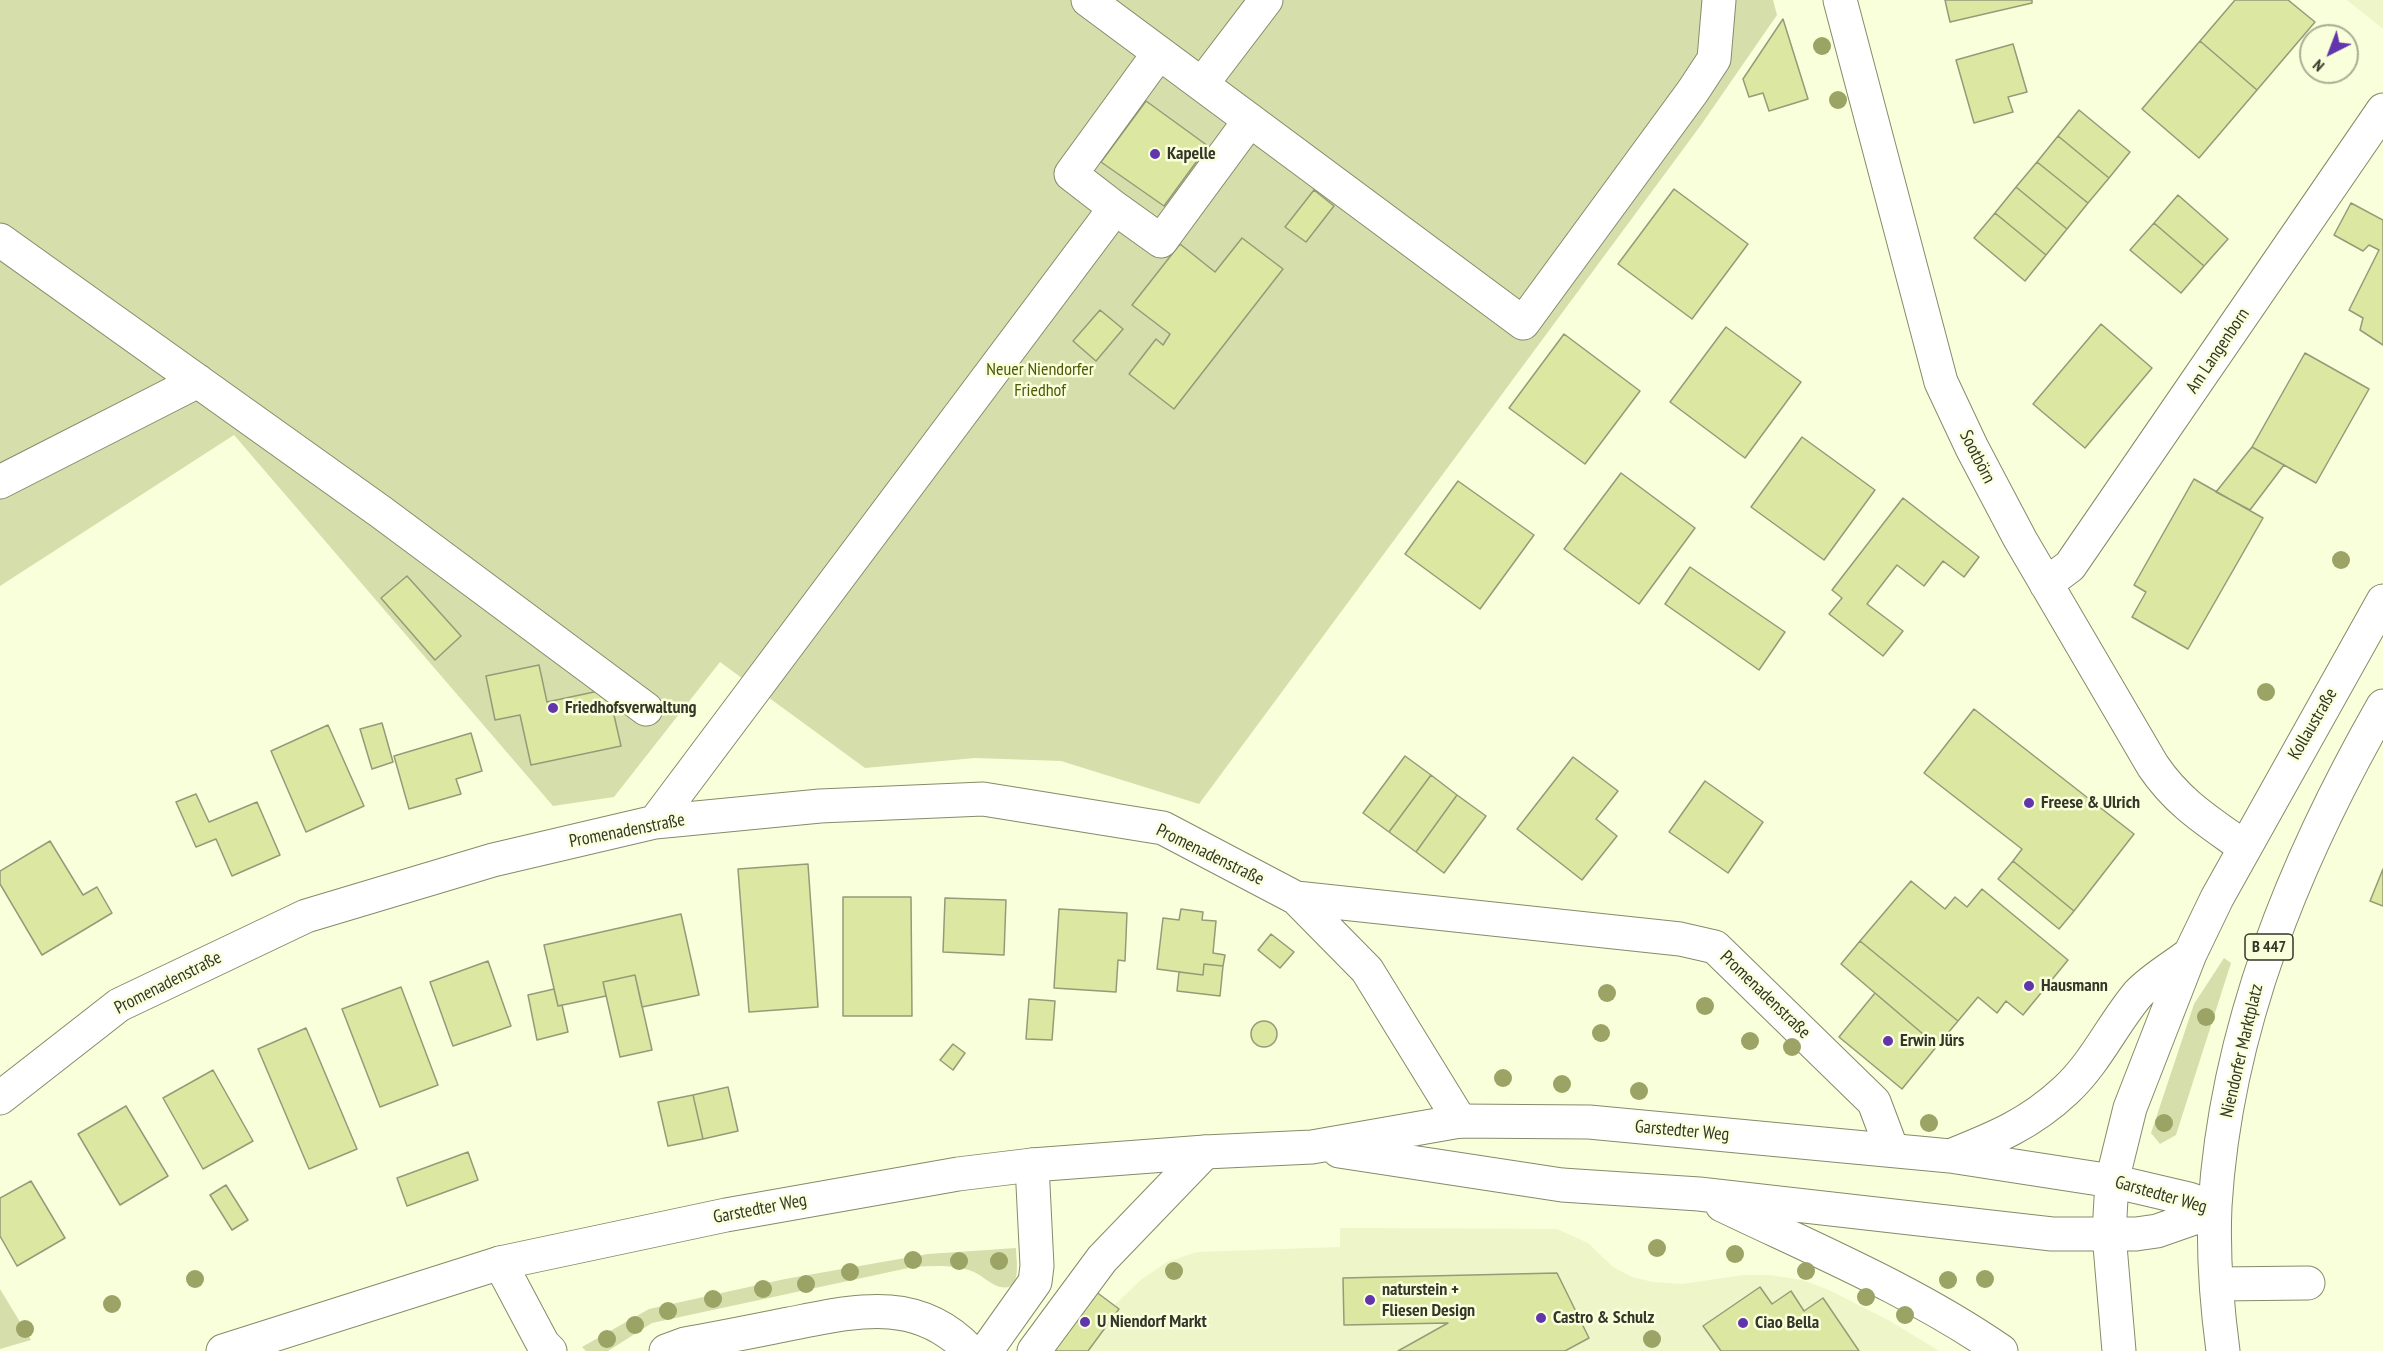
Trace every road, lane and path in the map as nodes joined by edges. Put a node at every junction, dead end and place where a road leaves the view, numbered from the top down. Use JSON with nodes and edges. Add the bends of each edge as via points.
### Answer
{"nodes":[{"id":1,"x":1088,"y":0,"type":"edge"},
{"id":2,"x":1266,"y":0,"type":"edge"},
{"id":3,"x":1719,"y":0,"type":"edge"},
{"id":4,"x":1840,"y":0,"type":"edge"},
{"id":5,"x":1159,"y":53,"type":"junction"},
{"id":6,"x":1202,"y":84,"type":"junction"},
{"id":7,"x":2383,"y":110,"type":"edge"},
{"id":8,"x":1250,"y":120,"type":"junction"},
{"id":9,"x":1115,"y":208,"type":"junction"},
{"id":10,"x":0,"y":240,"type":"edge"},
{"id":11,"x":198,"y":381,"type":"junction"},
{"id":12,"x":0,"y":482,"type":"edge"},
{"id":13,"x":2046,"y":584,"type":"junction"},
{"id":14,"x":2383,"y":601,"type":"edge"},
{"id":15,"x":2383,"y":706,"type":"edge"},
{"id":16,"x":646,"y":709,"type":"dead end"},
{"id":17,"x":655,"y":822,"type":"junction"},
{"id":18,"x":2244,"y":847,"type":"junction"},
{"id":19,"x":1296,"y":898,"type":"junction"},
{"id":20,"x":2190,"y":954,"type":"junction"},
{"id":21,"x":0,"y":1098,"type":"edge"},
{"id":22,"x":1460,"y":1121,"type":"junction"},
{"id":23,"x":1312,"y":1147,"type":"junction"},
{"id":24,"x":1892,"y":1150,"type":"junction"},
{"id":25,"x":1205,"y":1152,"type":"junction"},
{"id":26,"x":1950,"y":1156,"type":"junction"},
{"id":27,"x":1032,"y":1165,"type":"junction"},
{"id":28,"x":2112,"y":1181,"type":"junction"},
{"id":29,"x":1699,"y":1194,"type":"junction"},
{"id":30,"x":2215,"y":1208,"type":"junction"},
{"id":31,"x":2109,"y":1234,"type":"junction"},
{"id":32,"x":500,"y":1263,"type":"junction"},
{"id":33,"x":2308,"y":1283,"type":"dead end"},
{"id":34,"x":2217,"y":1284,"type":"junction"},
{"id":35,"x":223,"y":1351,"type":"edge"},
{"id":36,"x":550,"y":1351,"type":"edge"},
{"id":37,"x":666,"y":1351,"type":"edge"},
{"id":38,"x":970,"y":1351,"type":"edge"},
{"id":39,"x":986,"y":1351,"type":"edge"},
{"id":40,"x":1034,"y":1351,"type":"edge"},
{"id":41,"x":2001,"y":1351,"type":"edge"},
{"id":42,"x":2120,"y":1351,"type":"edge"},
{"id":43,"x":2223,"y":1351,"type":"edge"}],
"edges":[{"from":1,"to":5,"type":"main road"},
{"from":2,"to":6,"type":"main road"},
{"from":3,"to":8,"type":"main road","via":[[1714,59],[1523,323]]},
{"from":4,"to":13,"type":"main road","name":"Sootbörn","via":[[1941,382]]},
{"from":5,"to":6,"type":"main road"},
{"from":5,"to":9,"type":"main road","via":[[1071,174]]},
{"from":6,"to":8,"type":"main road"},
{"from":7,"to":13,"type":"main road","name":"Am Langenborn","via":[[2070,566]]},
{"from":8,"to":9,"type":"main road","via":[[1161,242]]},
{"from":9,"to":17,"type":"main road"},
{"from":10,"to":11,"type":"main road"},
{"from":11,"to":12,"type":"main road"},
{"from":11,"to":16,"type":"main road"},
{"from":13,"to":18,"type":"main road","name":"Sootbörn","via":[[2163,780],[2185,804]]},
{"from":14,"to":18,"type":"main road","name":"Kollaustraße"},
{"from":15,"to":30,"type":"main road","name":"Niendorfer Marktplatz","number":"B 447","via":[[2321,822],[2268,948],[2228,1102]]},
{"from":17,"to":19,"type":"main road","name":"Promenadenstraße","via":[[820,806],[982,799],[1162,828]]},
{"from":17,"to":21,"type":"main road","name":"Promenadenstraße","via":[[493,860],[306,916],[119,1005]]},
{"from":18,"to":20,"type":"main road"},
{"from":19,"to":22,"type":"main road","name":"Promenadenstraße","via":[[1367,970]]},
{"from":19,"to":24,"type":"main road","name":"Promenadenstraße","via":[[1680,939],[1715,947],[1874,1102]]},
{"from":20,"to":26,"type":"main road","via":[[2139,993],[2067,1090],[2010,1132]]},
{"from":20,"to":28,"type":"main road","via":[[2130,1108]]},
{"from":22,"to":23,"type":"main road","name":"Garstedter Weg"},
{"from":22,"to":24,"type":"main road","name":"Garstedter Weg","via":[[1589,1122]]},
{"from":23,"to":25,"type":"main road","name":"Garstedter Weg"},
{"from":23,"to":29,"type":"main road","name":"Garstedter Weg","via":[[1562,1185]]},
{"from":24,"to":26,"type":"main road","name":"Garstedter Weg"},
{"from":25,"to":27,"type":"main road","name":"Garstedter Weg"},
{"from":25,"to":40,"type":"main road","via":[[1102,1259]]},
{"from":26,"to":28,"type":"main road","name":"Garstedter Weg"},
{"from":27,"to":32,"type":"main road","name":"Garstedter Weg","via":[[772,1206]]},
{"from":27,"to":39,"type":"main road","via":[[1035,1282]]},
{"from":28,"to":30,"type":"main road","name":"Garstedter Weg"},
{"from":28,"to":31,"type":"main road"},
{"from":29,"to":31,"type":"main road","name":"Garstedter Weg","via":[[2052,1234]]},
{"from":29,"to":41,"type":"main road","via":[[1906,1294]]},
{"from":30,"to":31,"type":"main road","name":"Garstedter Weg","via":[[2173,1227]]},
{"from":30,"to":34,"type":"main road","name":"Niendorfer Marktplatz","number":"B 447"},
{"from":31,"to":42,"type":"main road"},
{"from":32,"to":35,"type":"main road","name":"Garstedter Weg"},
{"from":32,"to":36,"type":"main road"},
{"from":33,"to":34,"type":"main road"},
{"from":34,"to":43,"type":"main road","name":"Niendorfer Marktplatz","number":"B 447"},
{"from":37,"to":38,"type":"main road","via":[[841,1314],[883,1310],[932,1323],[956,1336]]}]}
